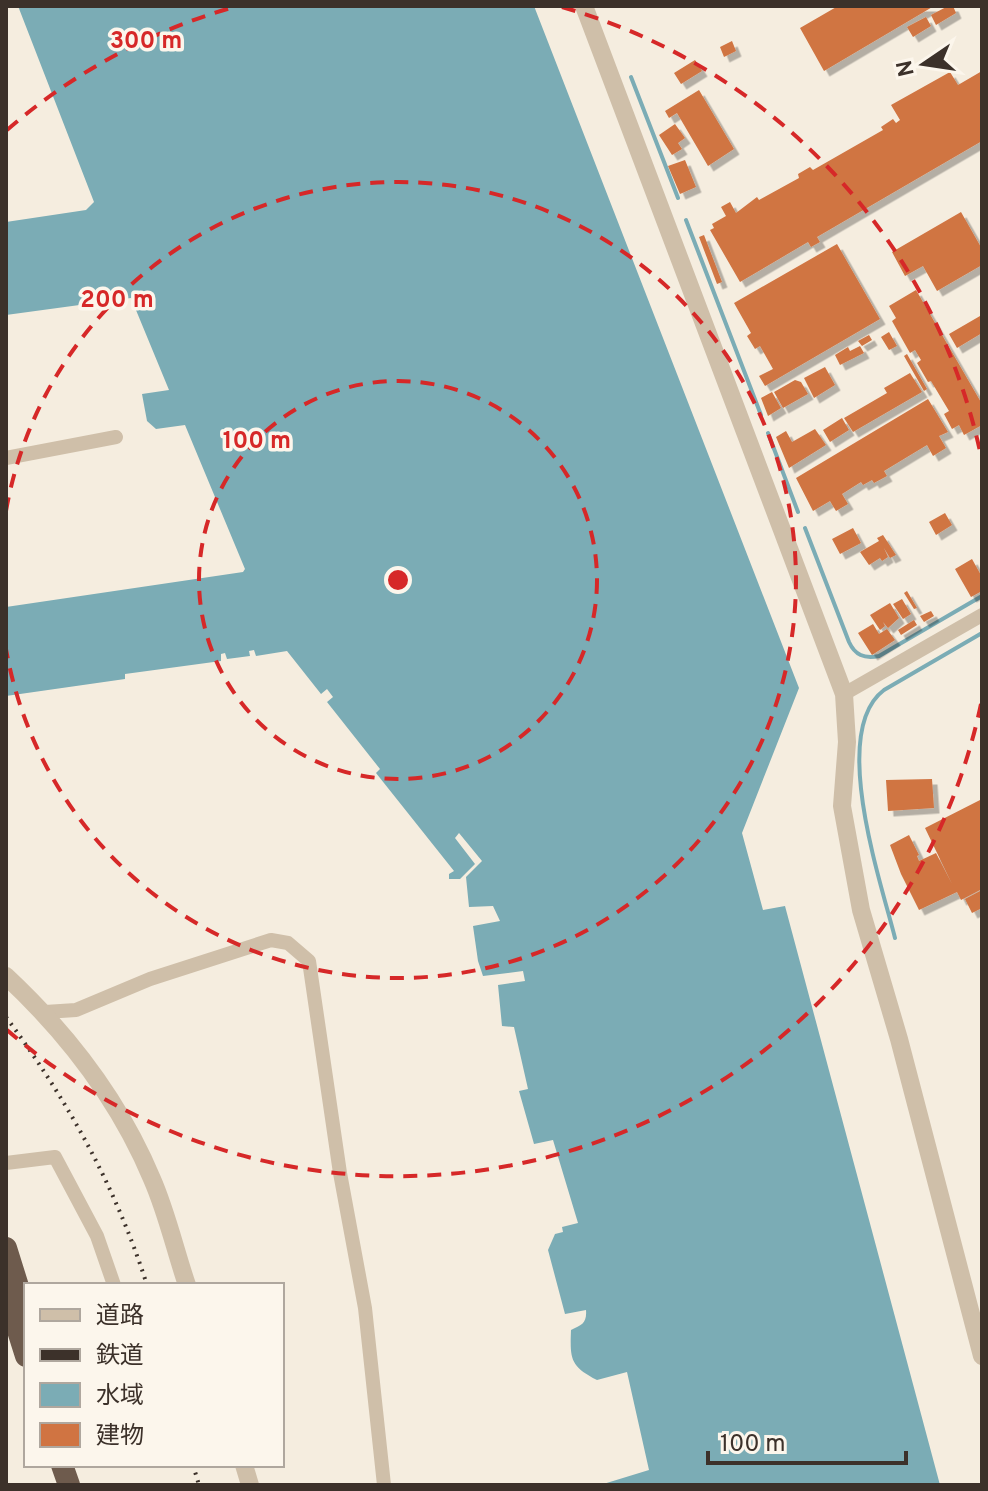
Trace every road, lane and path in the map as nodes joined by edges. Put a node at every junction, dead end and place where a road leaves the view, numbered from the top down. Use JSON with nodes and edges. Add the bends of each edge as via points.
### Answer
{"nodes":[{"id":1,"x":584,"y":6,"type":"edge"},
{"id":2,"x":116,"y":437,"type":"dead end"},
{"id":3,"x":6,"y":458,"type":"edge"},
{"id":4,"x":982,"y":615,"type":"edge"},
{"id":5,"x":844,"y":694,"type":"junction"},
{"id":6,"x":6,"y":976,"type":"edge"},
{"id":7,"x":45,"y":1012,"type":"junction"},
{"id":8,"x":6,"y":1163,"type":"edge"},
{"id":9,"x":6,"y":1248,"type":"edge"},
{"id":10,"x":113,"y":1283,"type":"edge"},
{"id":11,"x":186,"y":1283,"type":"edge"},
{"id":12,"x":6,"y":1293,"type":"edge"},
{"id":13,"x":24,"y":1306,"type":"edge"},
{"id":14,"x":19,"y":1342,"type":"edge"},
{"id":15,"x":982,"y":1356,"type":"edge"},
{"id":16,"x":384,"y":1485,"type":"edge"}],
"edges":[{"from":1,"to":5,"type":"street"},
{"from":2,"to":3,"type":"street"},
{"from":4,"to":5,"type":"street"},
{"from":5,"to":15,"type":"street","via":[[842,806],[861,910]]},
{"from":6,"to":7,"type":"street"},
{"from":7,"to":11,"type":"street","via":[[106,1089],[134,1139],[154,1182]]},
{"from":7,"to":16,"type":"street","via":[[76,1010],[150,979],[271,940],[288,943],[309,961],[365,1308]]},
{"from":8,"to":10,"type":"street","via":[[55,1157],[97,1236]]},
{"from":9,"to":13,"type":"highway"},
{"from":12,"to":14,"type":"highway"}]}
